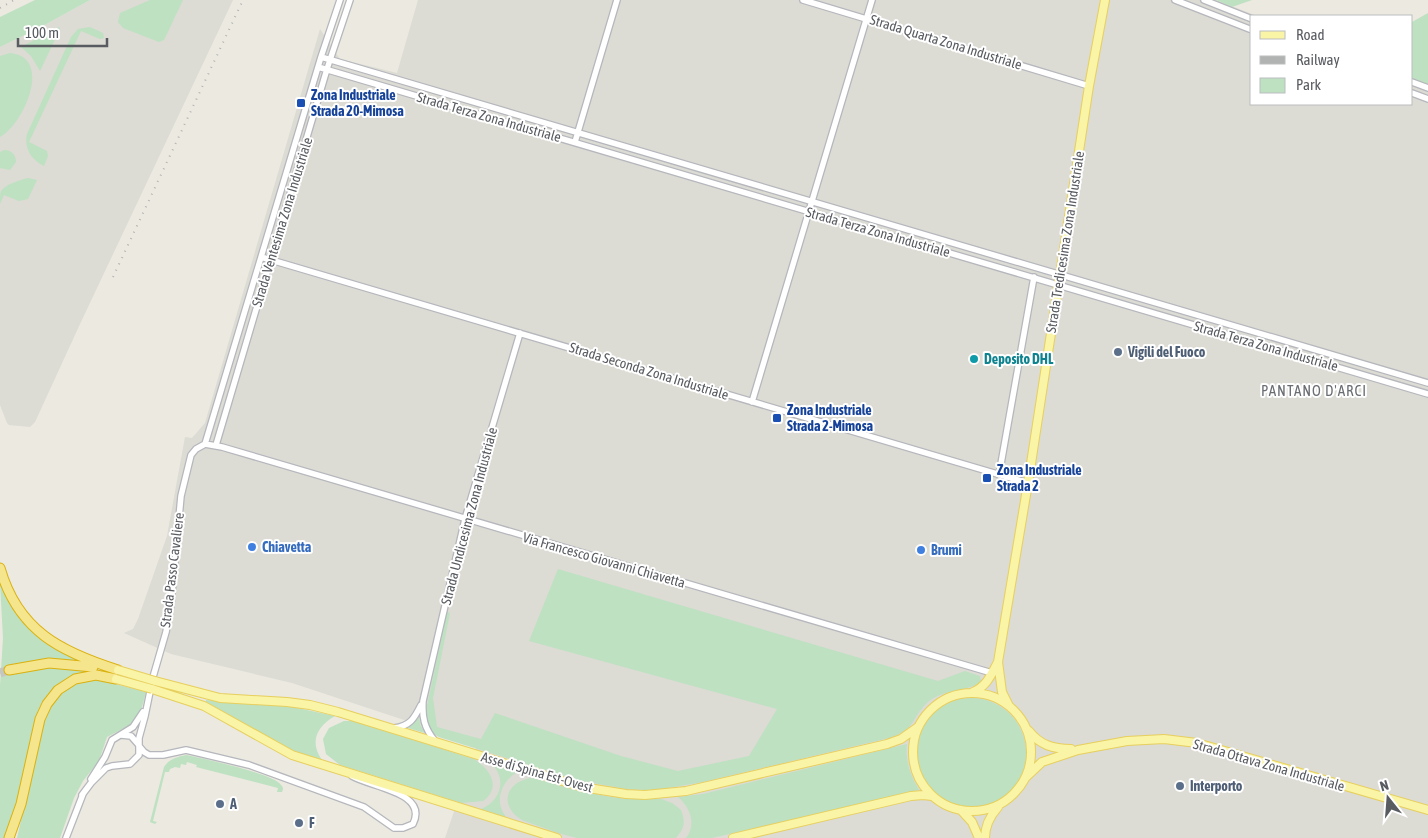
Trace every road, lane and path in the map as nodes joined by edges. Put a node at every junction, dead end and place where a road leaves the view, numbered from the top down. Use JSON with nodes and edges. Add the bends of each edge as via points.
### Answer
{"nodes":[{"id":1,"x":340,"y":0,"type":"edge"},
{"id":2,"x":350,"y":0,"type":"edge"},
{"id":3,"x":617,"y":0,"type":"edge"},
{"id":4,"x":803,"y":0,"type":"edge"},
{"id":5,"x":872,"y":0,"type":"edge"},
{"id":6,"x":1105,"y":0,"type":"edge"},
{"id":7,"x":1175,"y":0,"type":"edge"},
{"id":8,"x":1204,"y":0,"type":"edge"},
{"id":9,"x":866,"y":18,"type":"junction"},
{"id":10,"x":1250,"y":18,"type":"edge"},
{"id":11,"x":1250,"y":29,"type":"edge"},
{"id":12,"x":321,"y":57,"type":"junction"},
{"id":13,"x":330,"y":60,"type":"junction"},
{"id":14,"x":318,"y":67,"type":"junction"},
{"id":15,"x":358,"y":68,"type":"junction"},
{"id":16,"x":327,"y":69,"type":"junction"},
{"id":17,"x":355,"y":77,"type":"junction"},
{"id":18,"x":1413,"y":82,"type":"edge"},
{"id":19,"x":412,"y":84,"type":"junction"},
{"id":20,"x":1089,"y":86,"type":"junction"},
{"id":21,"x":1428,"y":88,"type":"edge"},
{"id":22,"x":409,"y":93,"type":"junction"},
{"id":23,"x":1413,"y":93,"type":"edge"},
{"id":24,"x":1428,"y":100,"type":"edge"},
{"id":25,"x":305,"y":110,"type":"junction"},
{"id":26,"x":314,"y":112,"type":"junction"},
{"id":27,"x":547,"y":123,"type":"junction"},
{"id":28,"x":578,"y":132,"type":"junction"},
{"id":29,"x":544,"y":133,"type":"junction"},
{"id":30,"x":575,"y":142,"type":"junction"},
{"id":31,"x":293,"y":152,"type":"junction"},
{"id":32,"x":302,"y":154,"type":"junction"},
{"id":33,"x":707,"y":171,"type":"junction"},
{"id":34,"x":704,"y":181,"type":"junction"},
{"id":35,"x":812,"y":202,"type":"junction"},
{"id":36,"x":808,"y":212,"type":"junction"},
{"id":37,"x":976,"y":249,"type":"junction"},
{"id":38,"x":261,"y":257,"type":"junction"},
{"id":39,"x":972,"y":258,"type":"junction"},
{"id":40,"x":271,"y":260,"type":"junction"},
{"id":41,"x":1060,"y":275,"type":"junction"},
{"id":42,"x":1034,"y":277,"type":"junction"},
{"id":43,"x":1059,"y":284,"type":"junction"},
{"id":44,"x":520,"y":333,"type":"junction"},
{"id":45,"x":1286,"y":341,"type":"junction"},
{"id":46,"x":1283,"y":351,"type":"junction"},
{"id":47,"x":1428,"y":383,"type":"edge"},
{"id":48,"x":1428,"y":394,"type":"edge"},
{"id":49,"x":752,"y":402,"type":"junction"},
{"id":50,"x":205,"y":444,"type":"junction"},
{"id":51,"x":216,"y":445,"type":"junction"},
{"id":52,"x":999,"y":475,"type":"junction"},
{"id":53,"x":1028,"y":483,"type":"junction"},
{"id":54,"x":465,"y":519,"type":"junction"},
{"id":55,"x":0,"y":568,"type":"edge"},
{"id":56,"x":998,"y":662,"type":"junction"},
{"id":57,"x":9,"y":670,"type":"tunnel mouth"},
{"id":58,"x":992,"y":674,"type":"junction"},
{"id":59,"x":117,"y":675,"type":"junction"},
{"id":60,"x":970,"y":693,"type":"junction"},
{"id":61,"x":423,"y":701,"type":"junction"},
{"id":62,"x":147,"y":703,"type":"junction"},
{"id":63,"x":1009,"y":706,"type":"junction"},
{"id":64,"x":1026,"y":727,"type":"junction"},
{"id":65,"x":390,"y":728,"type":"junction"},
{"id":66,"x":918,"y":728,"type":"junction"},
{"id":67,"x":121,"y":735,"type":"junction"},
{"id":68,"x":436,"y":742,"type":"junction"},
{"id":69,"x":138,"y":745,"type":"junction"},
{"id":70,"x":1078,"y":750,"type":"junction"},
{"id":71,"x":108,"y":751,"type":"junction"},
{"id":72,"x":118,"y":765,"type":"junction"},
{"id":73,"x":343,"y":772,"type":"junction"},
{"id":74,"x":1026,"y":777,"type":"junction"},
{"id":75,"x":82,"y":796,"type":"junction"},
{"id":76,"x":932,"y":796,"type":"junction"},
{"id":77,"x":21,"y":804,"type":"junction"},
{"id":78,"x":999,"y":805,"type":"junction"},
{"id":79,"x":961,"y":810,"type":"junction"},
{"id":80,"x":1428,"y":810,"type":"edge"},
{"id":81,"x":544,"y":834,"type":"junction"},
{"id":82,"x":9,"y":838,"type":"edge"},
{"id":83,"x":15,"y":838,"type":"edge"},
{"id":84,"x":66,"y":838,"type":"edge"},
{"id":85,"x":552,"y":838,"type":"edge"},
{"id":86,"x":557,"y":838,"type":"edge"},
{"id":87,"x":733,"y":838,"type":"edge"},
{"id":88,"x":979,"y":838,"type":"edge"},
{"id":89,"x":985,"y":838,"type":"edge"}],
"edges":[{"from":1,"to":12,"type":"street","name":"Strada Ventesima Zona Industriale"},
{"from":2,"to":13,"type":"street","name":"Strada Ventesima Zona Industriale"},
{"from":3,"to":28,"type":"street"},
{"from":4,"to":9,"type":"street","name":"Strada Quarta Zona Industriale"},
{"from":5,"to":9,"type":"street"},
{"from":6,"to":20,"type":"main road","name":"Strada Tredicesima Zona Industriale"},
{"from":7,"to":11,"type":"street"},
{"from":8,"to":10,"type":"street"},
{"from":9,"to":20,"type":"street","name":"Strada Quarta Zona Industriale"},
{"from":9,"to":35,"type":"street"},
{"from":12,"to":13,"type":"street","name":"Strada Terza Zona Industriale"},
{"from":12,"to":14,"type":"street","name":"Strada Ventesima Zona Industriale"},
{"from":13,"to":15,"type":"street","name":"Strada Terza Zona Industriale"},
{"from":13,"to":16,"type":"street","name":"Strada Ventesima Zona Industriale"},
{"from":14,"to":16,"type":"street","name":"Strada Terza Zona Industriale"},
{"from":14,"to":25,"type":"street","name":"Strada Ventesima Zona Industriale"},
{"from":15,"to":17,"type":"street"},
{"from":15,"to":19,"type":"street","name":"Strada Terza Zona Industriale"},
{"from":16,"to":17,"type":"street","name":"Strada Terza Zona Industriale"},
{"from":16,"to":26,"type":"street","name":"Strada Ventesima Zona Industriale"},
{"from":17,"to":22,"type":"street","name":"Strada Terza Zona Industriale"},
{"from":18,"to":21,"type":"street"},
{"from":19,"to":22,"type":"street"},
{"from":19,"to":27,"type":"street","name":"Strada Terza Zona Industriale"},
{"from":20,"to":41,"type":"main road","name":"Strada Tredicesima Zona Industriale"},
{"from":22,"to":29,"type":"street","name":"Strada Terza Zona Industriale"},
{"from":23,"to":24,"type":"street"},
{"from":25,"to":26,"type":"street"},
{"from":25,"to":31,"type":"street","name":"Strada Ventesima Zona Industriale"},
{"from":26,"to":32,"type":"street","name":"Strada Ventesima Zona Industriale"},
{"from":27,"to":28,"type":"street","name":"Strada Terza Zona Industriale"},
{"from":27,"to":29,"type":"street"},
{"from":28,"to":30,"type":"street"},
{"from":28,"to":33,"type":"street","name":"Strada Terza Zona Industriale"},
{"from":29,"to":30,"type":"street","name":"Strada Terza Zona Industriale"},
{"from":30,"to":34,"type":"street","name":"Strada Terza Zona Industriale"},
{"from":31,"to":32,"type":"street"},
{"from":31,"to":38,"type":"street","name":"Strada Ventesima Zona Industriale"},
{"from":32,"to":40,"type":"street","name":"Strada Ventesima Zona Industriale"},
{"from":33,"to":34,"type":"street"},
{"from":33,"to":35,"type":"street","name":"Strada Terza Zona Industriale"},
{"from":34,"to":36,"type":"street","name":"Strada Terza Zona Industriale"},
{"from":35,"to":36,"type":"street"},
{"from":35,"to":37,"type":"street","name":"Strada Terza Zona Industriale"},
{"from":36,"to":39,"type":"street","name":"Strada Terza Zona Industriale"},
{"from":36,"to":49,"type":"street"},
{"from":37,"to":39,"type":"street"},
{"from":37,"to":41,"type":"street","name":"Strada Terza Zona Industriale"},
{"from":38,"to":40,"type":"street","name":"Strada Seconda Zona Industriale"},
{"from":38,"to":50,"type":"street","name":"Strada Ventesima Zona Industriale"},
{"from":39,"to":42,"type":"street","name":"Strada Terza Zona Industriale"},
{"from":40,"to":44,"type":"street","name":"Strada Seconda Zona Industriale"},
{"from":40,"to":51,"type":"street","name":"Strada Ventesima Zona Industriale"},
{"from":41,"to":43,"type":"main road","name":"Strada Tredicesima Zona Industriale"},
{"from":41,"to":45,"type":"street","name":"Strada Terza Zona Industriale"},
{"from":42,"to":43,"type":"street","name":"Strada Terza Zona Industriale"},
{"from":42,"to":52,"type":"street"},
{"from":43,"to":46,"type":"street","name":"Strada Terza Zona Industriale"},
{"from":43,"to":53,"type":"main road","name":"Strada Tredicesima Zona Industriale"},
{"from":44,"to":49,"type":"street","name":"Strada Seconda Zona Industriale"},
{"from":44,"to":54,"type":"street","name":"Strada Undicesima Zona Industriale"},
{"from":45,"to":46,"type":"street"},
{"from":45,"to":47,"type":"street","name":"Strada Terza Zona Industriale"},
{"from":46,"to":48,"type":"street","name":"Strada Terza Zona Industriale"},
{"from":49,"to":52,"type":"street","name":"Strada Seconda Zona Industriale"},
{"from":50,"to":51,"type":"street","name":"Via Francesco Giovanni Chiavetta"},
{"from":50,"to":62,"type":"street","name":"Strada Passo Cavaliere","via":[[196,449],[188,464],[178,520],[171,604]]},
{"from":51,"to":54,"type":"street","name":"Via Francesco Giovanni Chiavetta"},
{"from":52,"to":53,"type":"street","name":"Strada Seconda Zona Industriale"},
{"from":53,"to":56,"type":"main road","name":"Strada Tredicesima Zona Industriale"},
{"from":54,"to":58,"type":"street","name":"Via Francesco Giovanni Chiavetta"},
{"from":54,"to":61,"type":"street","name":"Strada Undicesima Zona Industriale"},
{"from":55,"to":59,"type":"highway","via":[[14,600],[43,635]]},
{"from":56,"to":58,"type":"main road"},
{"from":56,"to":63,"type":"main road","via":[[1002,692]]},
{"from":57,"to":59,"type":"highway","via":[[68,663]]},
{"from":58,"to":60,"type":"main road","via":[[987,683]]},
{"from":59,"to":65,"type":"main road","name":"Asse di Spina Est-Ovest","bridge":true,"via":[[220,698],[310,705]]},
{"from":59,"to":73,"type":"main road","bridge":true,"via":[[204,706],[292,755]]},
{"from":59,"to":77,"type":"highway","via":[[75,679],[50,699],[40,719]]},
{"from":60,"to":63,"type":"main road","via":[[988,695]]},
{"from":60,"to":66,"type":"main road","via":[[939,703]]},
{"from":61,"to":65,"type":"street","via":[[412,722]]},
{"from":61,"to":68,"type":"street","via":[[423,722]]},
{"from":62,"to":67,"type":"street","via":[[133,727]]},
{"from":62,"to":69,"type":"street","name":"Strada Passo Cavaliere"},
{"from":63,"to":64,"type":"main road"},
{"from":64,"to":70,"type":"main road","via":[[1045,745]]},
{"from":64,"to":74,"type":"main road","via":[[1032,750]]},
{"from":65,"to":68,"type":"main road","name":"Asse di Spina Est-Ovest"},
{"from":66,"to":68,"type":"main road","name":"Asse di Spina Est-Ovest","via":[[887,744],[686,791],[645,795],[582,787]]},
{"from":66,"to":76,"type":"main road","via":[[913,746],[914,764],[920,782]]},
{"from":67,"to":69,"type":"street","via":[[131,736]]},
{"from":67,"to":71,"type":"street","via":[[112,740]]},
{"from":69,"to":72,"type":"street","via":[[139,755],[134,762]]},
{"from":69,"to":73,"type":"street","via":[[149,755],[186,750],[249,765],[364,807],[394,828],[412,824],[416,812],[413,803]]},
{"from":70,"to":74,"type":"main road","via":[[1042,762]]},
{"from":70,"to":80,"type":"main road","name":"Strada Ottava Zona Industriale","via":[[1127,741],[1164,739],[1197,743]]},
{"from":71,"to":72,"type":"street"},
{"from":71,"to":75,"type":"street"},
{"from":72,"to":75,"type":"street","via":[[102,771]]},
{"from":73,"to":81,"type":"main road"},
{"from":74,"to":78,"type":"main road","via":[[1014,795]]},
{"from":75,"to":84,"type":"street"},
{"from":76,"to":79,"type":"main road"},
{"from":76,"to":87,"type":"main road","via":[[911,796]]},
{"from":77,"to":82,"type":"highway"},
{"from":77,"to":83,"type":"highway"},
{"from":78,"to":79,"type":"main road","via":[[981,811]]},
{"from":78,"to":89,"type":"main road","via":[[985,829]]},
{"from":79,"to":88,"type":"main road","via":[[972,822]]},
{"from":81,"to":85,"type":"street"},
{"from":81,"to":86,"type":"main road"}]}
